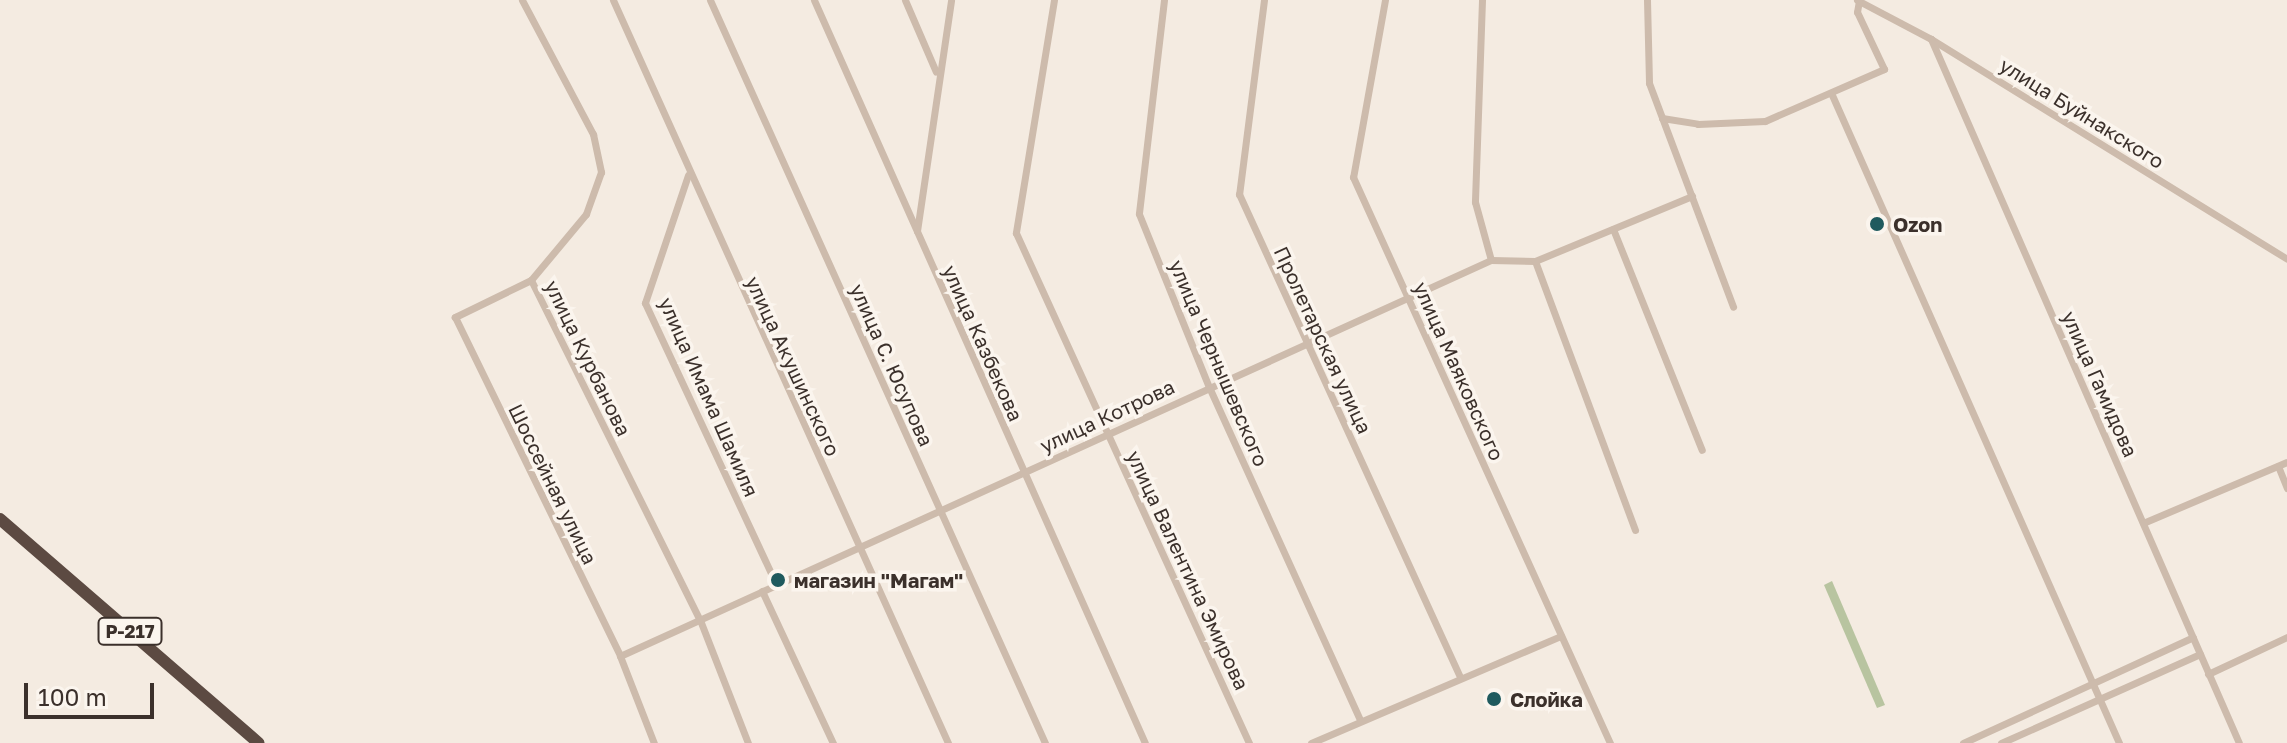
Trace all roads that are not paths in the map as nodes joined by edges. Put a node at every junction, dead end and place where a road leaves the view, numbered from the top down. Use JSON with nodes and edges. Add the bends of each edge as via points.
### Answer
{"nodes":[{"id":1,"x":522,"y":0,"type":"edge"},
{"id":2,"x":613,"y":0,"type":"edge"},
{"id":3,"x":710,"y":0,"type":"edge"},
{"id":4,"x":814,"y":0,"type":"edge"},
{"id":5,"x":905,"y":0,"type":"edge"},
{"id":6,"x":951,"y":0,"type":"edge"},
{"id":7,"x":1054,"y":0,"type":"edge"},
{"id":8,"x":1164,"y":0,"type":"edge"},
{"id":9,"x":1264,"y":0,"type":"edge"},
{"id":10,"x":1385,"y":0,"type":"edge"},
{"id":11,"x":1482,"y":0,"type":"edge"},
{"id":12,"x":1647,"y":0,"type":"edge"},
{"id":13,"x":1858,"y":0,"type":"edge"},
{"id":14,"x":1931,"y":39,"type":"junction"},
{"id":15,"x":937,"y":74,"type":"junction"},
{"id":16,"x":1832,"y":95,"type":"junction"},
{"id":17,"x":1662,"y":118,"type":"junction"},
{"id":18,"x":688,"y":175,"type":"junction"},
{"id":19,"x":1692,"y":196,"type":"junction"},
{"id":20,"x":1613,"y":229,"type":"junction"},
{"id":21,"x":916,"y":234,"type":"junction"},
{"id":22,"x":2287,"y":259,"type":"edge"},
{"id":23,"x":1491,"y":260,"type":"junction"},
{"id":24,"x":1535,"y":261,"type":"junction"},
{"id":25,"x":531,"y":280,"type":"junction"},
{"id":26,"x":1407,"y":297,"type":"junction"},
{"id":27,"x":1733,"y":307,"type":"dead end"},
{"id":28,"x":1307,"y":343,"type":"junction"},
{"id":29,"x":1209,"y":387,"type":"junction"},
{"id":30,"x":1108,"y":433,"type":"junction"},
{"id":31,"x":1702,"y":450,"type":"dead end"},
{"id":32,"x":2287,"y":462,"type":"edge"},
{"id":33,"x":2278,"y":466,"type":"junction"},
{"id":34,"x":1023,"y":472,"type":"junction"},
{"id":35,"x":2287,"y":488,"type":"edge"},
{"id":36,"x":940,"y":510,"type":"junction"},
{"id":37,"x":0,"y":519,"type":"edge"},
{"id":38,"x":2143,"y":523,"type":"junction"},
{"id":39,"x":1635,"y":530,"type":"dead end"},
{"id":40,"x":859,"y":547,"type":"junction"},
{"id":41,"x":776,"y":584,"type":"junction"},
{"id":42,"x":762,"y":591,"type":"junction"},
{"id":43,"x":700,"y":620,"type":"junction"},
{"id":44,"x":1561,"y":636,"type":"junction"},
{"id":45,"x":2193,"y":637,"type":"junction"},
{"id":46,"x":2287,"y":637,"type":"edge"},
{"id":47,"x":2200,"y":654,"type":"junction"},
{"id":48,"x":620,"y":656,"type":"junction"},
{"id":49,"x":2208,"y":674,"type":"junction"},
{"id":50,"x":1460,"y":677,"type":"junction"},
{"id":51,"x":2091,"y":684,"type":"junction"},
{"id":52,"x":2098,"y":699,"type":"junction"},
{"id":53,"x":1360,"y":720,"type":"junction"},
{"id":54,"x":259,"y":743,"type":"edge"},
{"id":55,"x":654,"y":743,"type":"edge"},
{"id":56,"x":748,"y":743,"type":"edge"},
{"id":57,"x":833,"y":743,"type":"edge"},
{"id":58,"x":948,"y":743,"type":"edge"},
{"id":59,"x":1045,"y":743,"type":"edge"},
{"id":60,"x":1145,"y":743,"type":"edge"},
{"id":61,"x":1249,"y":743,"type":"edge"},
{"id":62,"x":1311,"y":743,"type":"edge"},
{"id":63,"x":1610,"y":743,"type":"edge"},
{"id":64,"x":1963,"y":743,"type":"edge"},
{"id":65,"x":2001,"y":743,"type":"edge"},
{"id":66,"x":2119,"y":743,"type":"edge"},
{"id":67,"x":2239,"y":743,"type":"edge"}],
"edges":[{"from":1,"to":25,"type":"street","name":"улица Курбанова","via":[[593,134],[601,172],[586,214]]},
{"from":2,"to":18,"type":"street","name":"улица Акушинского"},
{"from":3,"to":36,"type":"street","name":"улица С. Юсупова"},
{"from":4,"to":21,"type":"street","name":"улица Казбекова"},
{"from":5,"to":15,"type":"street"},
{"from":6,"to":15,"type":"street"},
{"from":7,"to":30,"type":"street","name":"улица Валентина Эмирова","via":[[1016,233]]},
{"from":8,"to":29,"type":"street","name":"улица Чернышевского","via":[[1139,214]]},
{"from":9,"to":28,"type":"street","name":"Пролетарская улица","via":[[1239,194]]},
{"from":10,"to":26,"type":"street","name":"улица Маяковского","via":[[1353,177]]},
{"from":11,"to":23,"type":"street","via":[[1475,202]]},
{"from":12,"to":17,"type":"street","via":[[1649,83]]},
{"from":13,"to":14,"type":"street","name":"улица Буйнакского"},
{"from":13,"to":16,"type":"street","via":[[1857,12],[1886,67]]},
{"from":14,"to":22,"type":"street","name":"улица Буйнакского"},
{"from":14,"to":38,"type":"street","name":"улица Гамидова"},
{"from":15,"to":21,"type":"street"},
{"from":16,"to":17,"type":"street","via":[[1765,121],[1698,124]]},
{"from":16,"to":51,"type":"street"},
{"from":17,"to":19,"type":"street"},
{"from":18,"to":40,"type":"street","name":"улица Акушинского"},
{"from":18,"to":41,"type":"street","name":"улица Имама Шамиля","via":[[645,303]]},
{"from":19,"to":20,"type":"street","name":"улица Котрова"},
{"from":19,"to":27,"type":"street"},
{"from":20,"to":24,"type":"street","name":"улица Котрова"},
{"from":20,"to":31,"type":"street"},
{"from":21,"to":34,"type":"street","name":"улица Казбекова"},
{"from":23,"to":24,"type":"street","name":"улица Котрова"},
{"from":23,"to":26,"type":"street","name":"улица Котрова"},
{"from":24,"to":39,"type":"street"},
{"from":25,"to":43,"type":"street","name":"улица Курбанова"},
{"from":25,"to":48,"type":"street","name":"Шоссейная улица","via":[[455,317]]},
{"from":26,"to":28,"type":"street","name":"улица Котрова"},
{"from":26,"to":44,"type":"street","name":"улица Маяковского"},
{"from":28,"to":29,"type":"street","name":"улица Котрова"},
{"from":28,"to":50,"type":"street","name":"Пролетарская улица"},
{"from":29,"to":30,"type":"street","name":"улица Котрова"},
{"from":29,"to":53,"type":"street","name":"улица Чернышевского"},
{"from":30,"to":34,"type":"street","name":"улица Котрова"},
{"from":30,"to":61,"type":"street","name":"улица Валентина Эмирова"},
{"from":32,"to":33,"type":"street"},
{"from":33,"to":35,"type":"street"},
{"from":33,"to":38,"type":"street"},
{"from":34,"to":36,"type":"street","name":"улица Котрова"},
{"from":34,"to":60,"type":"street","name":"улица Казбекова"},
{"from":36,"to":40,"type":"street","name":"улица Котрова"},
{"from":36,"to":59,"type":"street","name":"улица С. Юсупова"},
{"from":37,"to":54,"type":"highway","number":"Р-217"},
{"from":38,"to":45,"type":"street","name":"улица Гамидова"},
{"from":40,"to":41,"type":"street","name":"улица Котрова"},
{"from":40,"to":58,"type":"street","name":"улица Акушинского"},
{"from":41,"to":42,"type":"street","name":"улица Котрова"},
{"from":42,"to":43,"type":"street","name":"улица Котрова"},
{"from":42,"to":57,"type":"street"},
{"from":43,"to":48,"type":"street","name":"улица Котрова"},
{"from":43,"to":56,"type":"street","name":"улица Курбанова"},
{"from":44,"to":50,"type":"street"},
{"from":44,"to":63,"type":"street","name":"улица Маяковского"},
{"from":45,"to":47,"type":"street","name":"улица Гамидова"},
{"from":45,"to":51,"type":"street"},
{"from":46,"to":49,"type":"street"},
{"from":47,"to":49,"type":"street","name":"улица Гамидова"},
{"from":47,"to":52,"type":"street"},
{"from":48,"to":55,"type":"street","name":"Шоссейная улица"},
{"from":49,"to":67,"type":"street","name":"улица Гамидова"},
{"from":50,"to":53,"type":"street"},
{"from":51,"to":52,"type":"street"},
{"from":51,"to":64,"type":"street"},
{"from":52,"to":65,"type":"street"},
{"from":52,"to":66,"type":"street"},
{"from":53,"to":62,"type":"street"}]}
